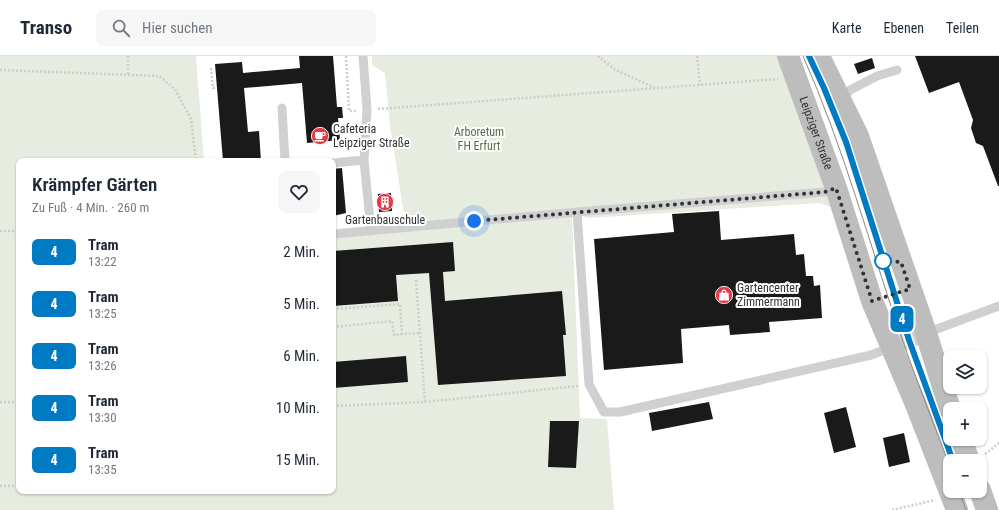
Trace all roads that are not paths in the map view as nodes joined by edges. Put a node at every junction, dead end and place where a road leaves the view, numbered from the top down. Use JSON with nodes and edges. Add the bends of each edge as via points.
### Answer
{"nodes":[{"id":1,"x":364,"y":56,"type":"edge"},
{"id":2,"x":788,"y":56,"type":"edge"},
{"id":3,"x":820,"y":56,"type":"edge"},
{"id":4,"x":897,"y":70,"type":"dead end"},
{"id":5,"x":841,"y":100,"type":"junction"},
{"id":6,"x":282,"y":108,"type":"dead end"},
{"id":7,"x":285,"y":158,"type":"edge"},
{"id":8,"x":364,"y":160,"type":"junction"},
{"id":9,"x":336,"y":164,"type":"edge"},
{"id":10,"x":836,"y":188,"type":"junction"},
{"id":11,"x":577,"y":212,"type":"junction"},
{"id":12,"x":370,"y":231,"type":"junction"},
{"id":13,"x":336,"y":234,"type":"edge"},
{"id":14,"x":999,"y":306,"type":"edge"},
{"id":15,"x":926,"y":333,"type":"junction"},
{"id":16,"x":892,"y":347,"type":"junction"},
{"id":17,"x":948,"y":402,"type":"edge"},
{"id":18,"x":983,"y":498,"type":"edge"},
{"id":19,"x":949,"y":504,"type":"edge"},
{"id":20,"x":988,"y":510,"type":"edge"}],
"edges":[{"from":1,"to":8,"type":"lane","via":[[368,110]]},
{"from":2,"to":10,"type":"main road","name":"Leipziger Straße"},
{"from":3,"to":5,"type":"main road"},
{"from":4,"to":5,"type":"lane","via":[[877,76],[850,90]]},
{"from":5,"to":15,"type":"main road","via":[[858,136]]},
{"from":6,"to":7,"type":"lane"},
{"from":8,"to":9,"type":"lane"},
{"from":8,"to":12,"type":"lane"},
{"from":10,"to":11,"type":"lane","via":[[825,192]]},
{"from":10,"to":16,"type":"main road","name":"Leipziger Straße","via":[[872,301]]},
{"from":11,"to":12,"type":"lane"},
{"from":11,"to":16,"type":"lane","via":[[590,384],[604,412],[620,412],[692,396],[871,355]]},
{"from":12,"to":13,"type":"lane"},
{"from":14,"to":15,"type":"lane"},
{"from":15,"to":16,"type":"street"},
{"from":15,"to":17,"type":"main road"},
{"from":16,"to":19,"type":"main road","name":"Leipziger Straße"},
{"from":18,"to":20,"type":"main road"}]}
